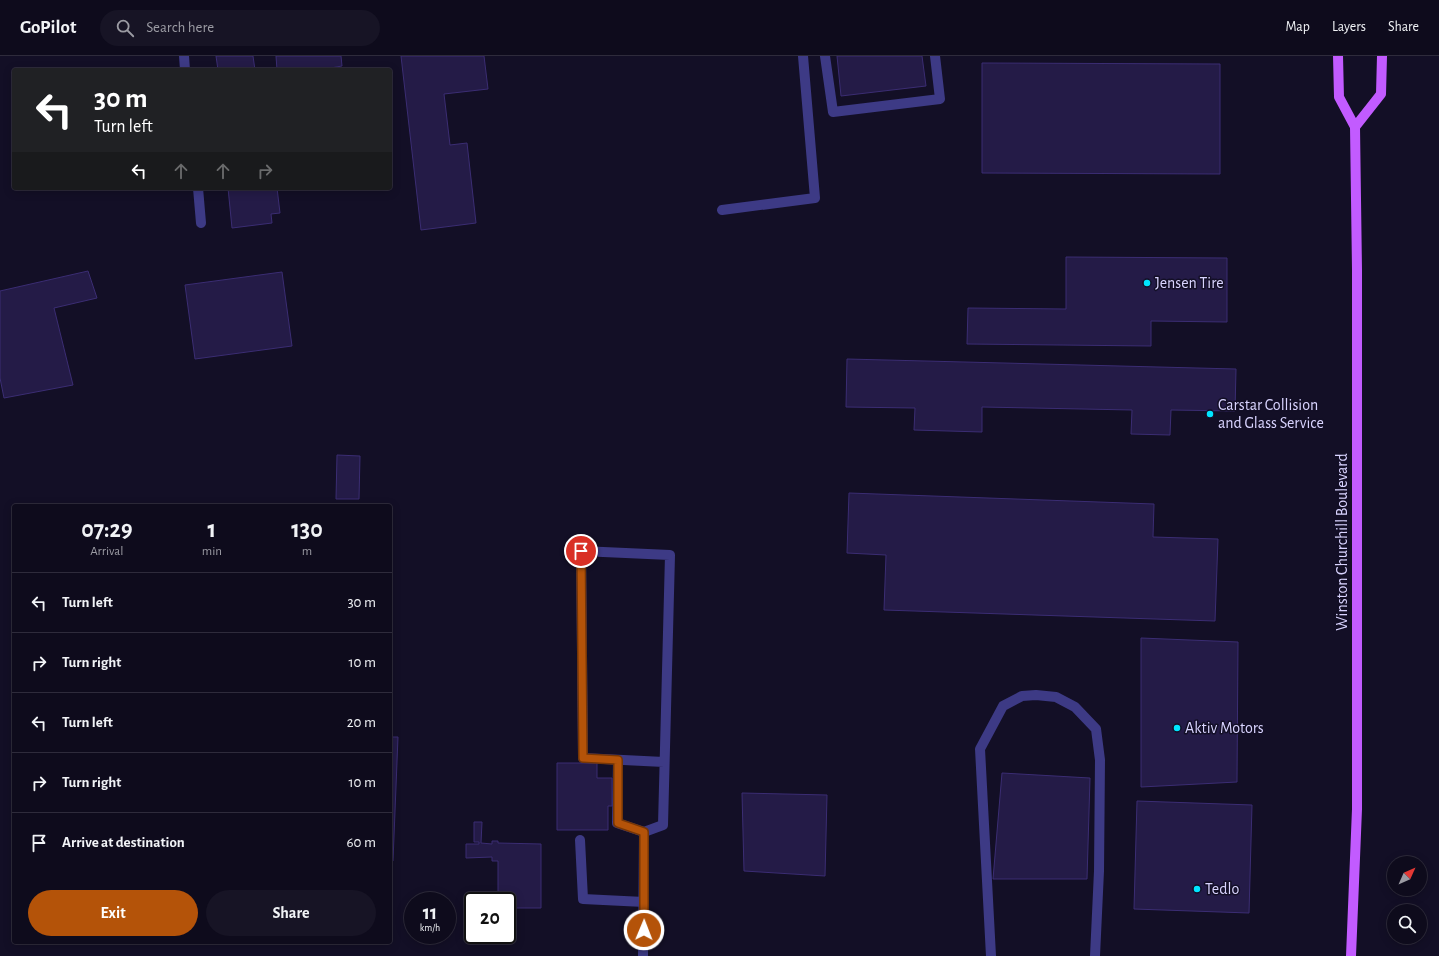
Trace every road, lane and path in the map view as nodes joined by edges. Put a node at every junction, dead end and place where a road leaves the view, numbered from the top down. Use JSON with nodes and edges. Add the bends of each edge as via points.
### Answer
{"nodes":[{"id":1,"x":184,"y":56,"type":"edge"},
{"id":2,"x":803,"y":56,"type":"edge"},
{"id":3,"x":825,"y":56,"type":"edge"},
{"id":4,"x":935,"y":56,"type":"edge"},
{"id":5,"x":1338,"y":56,"type":"edge"},
{"id":6,"x":1382,"y":56,"type":"edge"},
{"id":7,"x":185,"y":68,"type":"edge"},
{"id":8,"x":1355,"y":127,"type":"junction"},
{"id":9,"x":198,"y":190,"type":"edge"},
{"id":10,"x":722,"y":210,"type":"dead end"},
{"id":11,"x":201,"y":223,"type":"dead end"},
{"id":12,"x":618,"y":760,"type":"junction"},
{"id":13,"x":664,"y":762,"type":"junction"},
{"id":14,"x":644,"y":832,"type":"junction"},
{"id":15,"x":580,"y":840,"type":"dead end"},
{"id":16,"x":644,"y":902,"type":"junction"},
{"id":17,"x":644,"y":956,"type":"edge"},
{"id":18,"x":991,"y":956,"type":"edge"},
{"id":19,"x":1096,"y":956,"type":"edge"},
{"id":20,"x":1351,"y":956,"type":"edge"}],
"edges":[{"from":1,"to":7,"type":"lane"},
{"from":2,"to":10,"type":"lane","via":[[815,198]]},
{"from":3,"to":4,"type":"lane","via":[[834,112],[940,99]]},
{"from":5,"to":8,"type":"main road","name":"Winston Churchill Boulevard","via":[[1339,97]]},
{"from":6,"to":8,"type":"main road","via":[[1381,94]]},
{"from":8,"to":20,"type":"main road","name":"Winston Churchill Boulevard","via":[[1357,809]]},
{"from":9,"to":11,"type":"lane"},
{"from":12,"to":13,"type":"lane"},
{"from":12,"to":13,"type":"lane","via":[[583,758],[581,551],[670,555]]},
{"from":12,"to":14,"type":"lane","via":[[618,823]]},
{"from":13,"to":14,"type":"lane","via":[[663,825]]},
{"from":14,"to":16,"type":"lane"},
{"from":15,"to":16,"type":"lane","via":[[583,899]]},
{"from":16,"to":17,"type":"lane"},
{"from":18,"to":19,"type":"lane","via":[[980,749],[1003,706],[1022,696],[1036,695],[1056,697],[1075,707],[1096,729],[1100,760]]}]}
